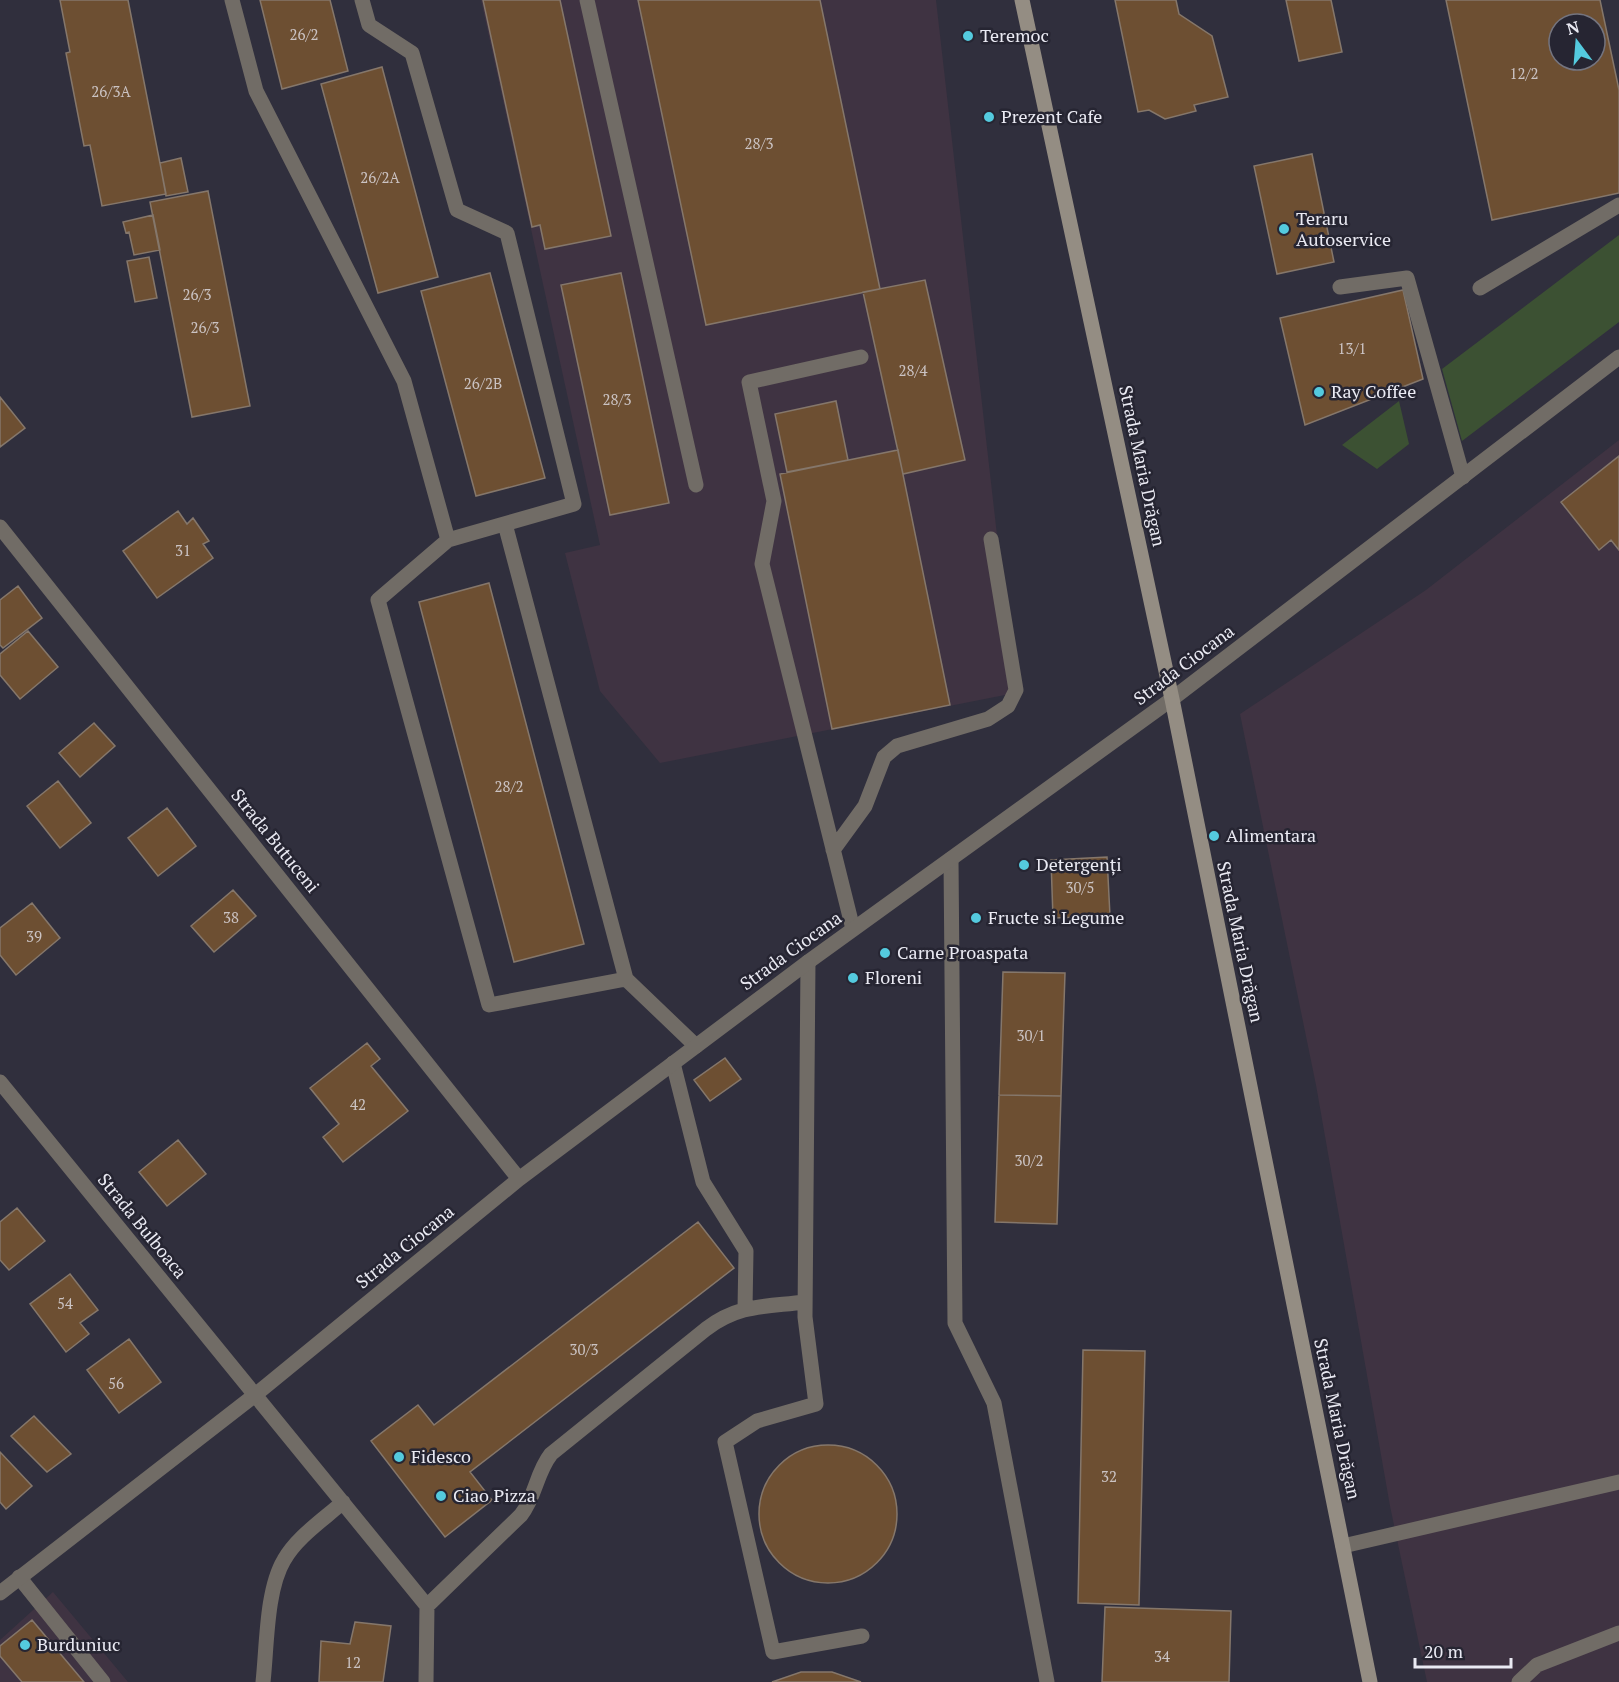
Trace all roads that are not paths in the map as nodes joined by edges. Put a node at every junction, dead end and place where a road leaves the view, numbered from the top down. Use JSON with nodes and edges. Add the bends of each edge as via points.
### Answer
{"nodes":[{"id":1,"x":232,"y":0,"type":"edge"},
{"id":2,"x":362,"y":0,"type":"edge"},
{"id":3,"x":587,"y":0,"type":"edge"},
{"id":4,"x":1022,"y":0,"type":"edge"},
{"id":5,"x":1619,"y":205,"type":"edge"},
{"id":6,"x":1340,"y":287,"type":"dead end"},
{"id":7,"x":1480,"y":288,"type":"dead end"},
{"id":8,"x":861,"y":357,"type":"dead end"},
{"id":9,"x":1619,"y":357,"type":"edge"},
{"id":10,"x":1462,"y":477,"type":"junction"},
{"id":11,"x":696,"y":485,"type":"dead end"},
{"id":12,"x":505,"y":524,"type":"junction"},
{"id":13,"x":0,"y":527,"type":"edge"},
{"id":14,"x":991,"y":538,"type":"dead end"},
{"id":15,"x":448,"y":540,"type":"junction"},
{"id":16,"x":1172,"y":699,"type":"junction"},
{"id":17,"x":833,"y":850,"type":"junction"},
{"id":18,"x":951,"y":859,"type":"junction"},
{"id":19,"x":853,"y":929,"type":"junction"},
{"id":20,"x":808,"y":962,"type":"junction"},
{"id":21,"x":626,"y":979,"type":"junction"},
{"id":22,"x":696,"y":1046,"type":"junction"},
{"id":23,"x":673,"y":1063,"type":"junction"},
{"id":24,"x":0,"y":1082,"type":"edge"},
{"id":25,"x":519,"y":1179,"type":"junction"},
{"id":26,"x":805,"y":1302,"type":"junction"},
{"id":27,"x":745,"y":1309,"type":"junction"},
{"id":28,"x":255,"y":1395,"type":"junction"},
{"id":29,"x":1619,"y":1482,"type":"edge"},
{"id":30,"x":343,"y":1503,"type":"junction"},
{"id":31,"x":1343,"y":1546,"type":"junction"},
{"id":32,"x":20,"y":1577,"type":"junction"},
{"id":33,"x":0,"y":1593,"type":"edge"},
{"id":34,"x":427,"y":1606,"type":"junction"},
{"id":35,"x":1619,"y":1633,"type":"edge"},
{"id":36,"x":862,"y":1636,"type":"dead end"},
{"id":37,"x":103,"y":1682,"type":"edge"},
{"id":38,"x":263,"y":1682,"type":"edge"},
{"id":39,"x":426,"y":1682,"type":"edge"},
{"id":40,"x":1047,"y":1682,"type":"edge"},
{"id":41,"x":1370,"y":1682,"type":"edge"},
{"id":42,"x":1519,"y":1682,"type":"edge"}],
"edges":[{"from":1,"to":15,"type":"street","via":[[256,91],[404,381]]},
{"from":2,"to":12,"type":"street","via":[[369,26],[412,53],[457,210],[507,233],[573,504]]},
{"from":3,"to":11,"type":"street"},
{"from":4,"to":16,"type":"main road","name":"Strada Maria Drăgan"},
{"from":5,"to":7,"type":"street"},
{"from":6,"to":10,"type":"street","via":[[1407,278]]},
{"from":8,"to":17,"type":"street","via":[[749,382],[774,501],[762,564]]},
{"from":9,"to":10,"type":"street","name":"Strada Ciocana"},
{"from":10,"to":16,"type":"street","name":"Strada Ciocana"},
{"from":12,"to":15,"type":"street"},
{"from":12,"to":21,"type":"street"},
{"from":13,"to":25,"type":"street","name":"Strada Butuceni"},
{"from":14,"to":17,"type":"street","via":[[1016,690],[1008,706],[988,718],[897,746],[884,757],[865,806]]},
{"from":15,"to":21,"type":"street","via":[[378,600],[489,1005]]},
{"from":16,"to":18,"type":"street","name":"Strada Ciocana"},
{"from":16,"to":31,"type":"main road","name":"Strada Maria Drăgan"},
{"from":17,"to":19,"type":"street"},
{"from":18,"to":19,"type":"street","name":"Strada Ciocana"},
{"from":18,"to":40,"type":"street","via":[[955,1323],[994,1403]]},
{"from":19,"to":20,"type":"street","name":"Strada Ciocana"},
{"from":20,"to":22,"type":"street","name":"Strada Ciocana"},
{"from":20,"to":26,"type":"street"},
{"from":21,"to":22,"type":"street"},
{"from":22,"to":23,"type":"street","name":"Strada Ciocana"},
{"from":23,"to":25,"type":"street","name":"Strada Ciocana"},
{"from":23,"to":27,"type":"street","via":[[703,1182],[746,1251]]},
{"from":24,"to":28,"type":"street","name":"Strada Bulboaca"},
{"from":25,"to":28,"type":"street","name":"Strada Ciocana"},
{"from":26,"to":27,"type":"street"},
{"from":26,"to":36,"type":"street","via":[[816,1404],[757,1420],[725,1442],[773,1652]]},
{"from":27,"to":34,"type":"street","via":[[725,1315],[551,1455],[543,1464],[522,1515]]},
{"from":28,"to":30,"type":"street","name":"Strada Bulboaca"},
{"from":28,"to":32,"type":"street","name":"Strada Ciocana"},
{"from":29,"to":31,"type":"street"},
{"from":30,"to":34,"type":"street","name":"Strada Bulboaca"},
{"from":30,"to":38,"type":"street","via":[[299,1541],[284,1560],[275,1581]]},
{"from":31,"to":41,"type":"main road","name":"Strada Maria Drăgan"},
{"from":32,"to":33,"type":"street","name":"Strada Ciocana"},
{"from":32,"to":37,"type":"street"},
{"from":34,"to":39,"type":"street"},
{"from":35,"to":42,"type":"street","via":[[1537,1665]]}]}
